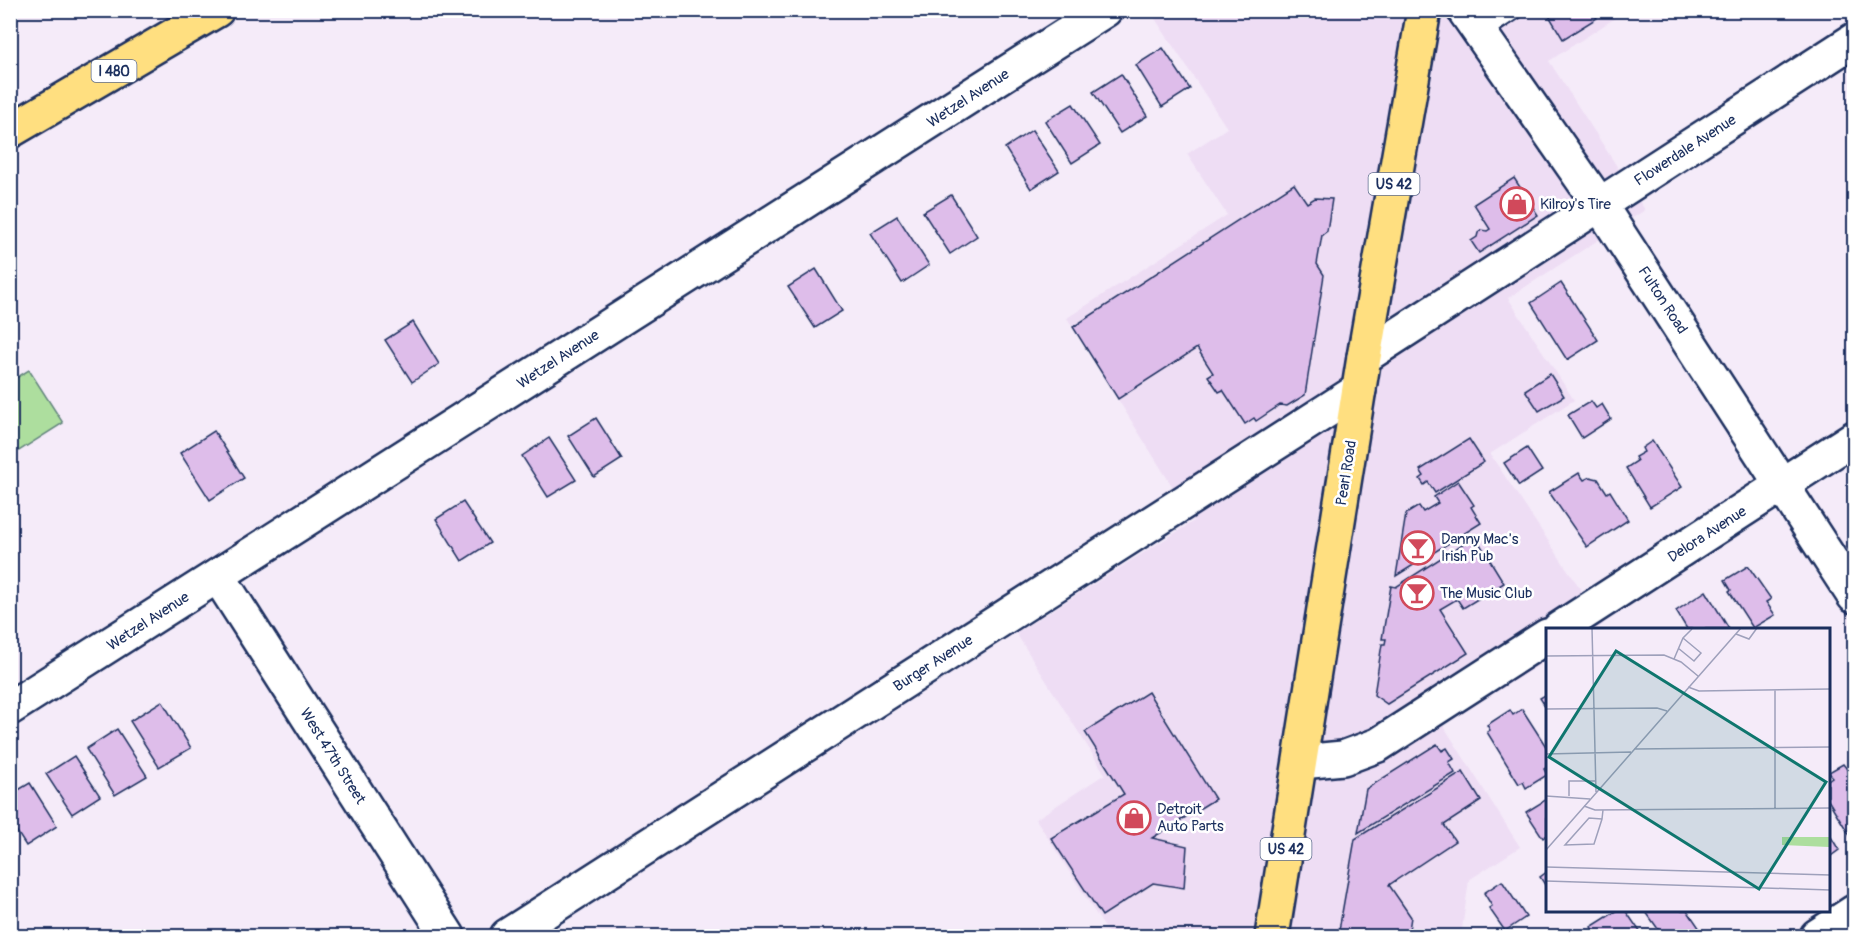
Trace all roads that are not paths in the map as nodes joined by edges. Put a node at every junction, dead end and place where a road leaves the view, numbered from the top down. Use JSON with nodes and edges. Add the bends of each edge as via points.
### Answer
{"nodes":[{"id":1,"x":217,"y":10,"type":"edge"},
{"id":2,"x":1105,"y":10,"type":"edge"},
{"id":3,"x":1424,"y":10,"type":"edge"},
{"id":4,"x":1515,"y":10,"type":"edge"},
{"id":5,"x":1472,"y":22,"type":"edge"},
{"id":6,"x":1854,"y":40,"type":"edge"},
{"id":7,"x":10,"y":131,"type":"edge"},
{"id":8,"x":1600,"y":205,"type":"junction"},
{"id":9,"x":1364,"y":357,"type":"junction"},
{"id":10,"x":1359,"y":390,"type":"junction"},
{"id":11,"x":1854,"y":438,"type":"edge"},
{"id":12,"x":1784,"y":484,"type":"junction"},
{"id":13,"x":218,"y":576,"type":"junction"},
{"id":14,"x":1854,"y":596,"type":"edge"},
{"id":15,"x":1561,"y":628,"type":"edge"},
{"id":16,"x":1546,"y":637,"type":"edge"},
{"id":17,"x":10,"y":708,"type":"edge"},
{"id":18,"x":1301,"y":762,"type":"junction"},
{"id":19,"x":1854,"y":912,"type":"edge"},
{"id":20,"x":448,"y":936,"type":"edge"},
{"id":21,"x":507,"y":936,"type":"edge"},
{"id":22,"x":1272,"y":936,"type":"edge"},
{"id":23,"x":1817,"y":936,"type":"edge"}],
"edges":[{"from":1,"to":7,"type":"main road","number":"I 480"},
{"from":2,"to":13,"type":"street","name":"Wetzel Avenue"},
{"from":3,"to":9,"type":"main road","name":"Pearl Road","number":"US 42"},
{"from":4,"to":5,"type":"lane"},
{"from":5,"to":8,"type":"street","name":"Fulton Road"},
{"from":6,"to":8,"type":"street","name":"Flowerdale Avenue"},
{"from":8,"to":9,"type":"street","name":"Flowerdale Avenue"},
{"from":8,"to":12,"type":"street","name":"Fulton Road"},
{"from":9,"to":10,"type":"main road","name":"Pearl Road","number":"US 42"},
{"from":10,"to":18,"type":"main road","name":"Pearl Road","number":"US 42"},
{"from":10,"to":21,"type":"street","name":"Burger Avenue"},
{"from":11,"to":12,"type":"street","name":"Delora Avenue"},
{"from":12,"to":14,"type":"street","name":"Fulton Road"},
{"from":12,"to":15,"type":"street","name":"Delora Avenue"},
{"from":13,"to":17,"type":"street","name":"Wetzel Avenue"},
{"from":13,"to":20,"type":"street","name":"West 47th Street"},
{"from":16,"to":18,"type":"street","via":[[1378,745],[1343,758]]},
{"from":18,"to":22,"type":"main road","name":"Pearl Road","number":"US 42"},
{"from":19,"to":23,"type":"street"}]}
